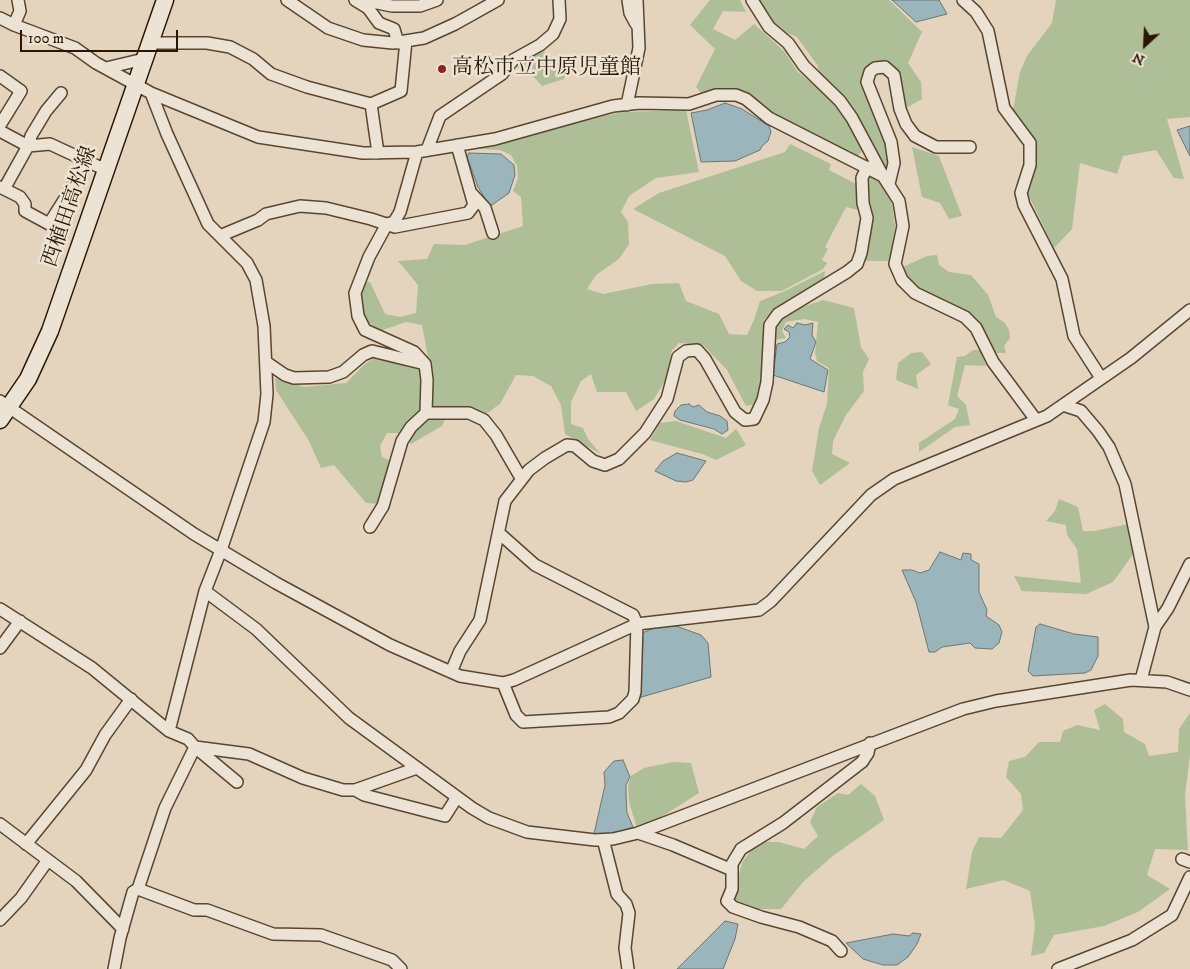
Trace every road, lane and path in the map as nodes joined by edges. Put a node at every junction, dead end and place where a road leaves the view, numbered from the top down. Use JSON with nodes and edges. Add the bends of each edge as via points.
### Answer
{"nodes":[{"id":1,"x":18,"y":0,"type":"edge"},
{"id":2,"x":165,"y":0,"type":"edge"},
{"id":3,"x":287,"y":0,"type":"edge"},
{"id":4,"x":355,"y":0,"type":"edge"},
{"id":5,"x":363,"y":0,"type":"edge"},
{"id":6,"x":436,"y":0,"type":"edge"},
{"id":7,"x":498,"y":0,"type":"edge"},
{"id":8,"x":559,"y":0,"type":"edge"},
{"id":9,"x":628,"y":0,"type":"edge"},
{"id":10,"x":637,"y":0,"type":"edge"},
{"id":11,"x":752,"y":0,"type":"edge"},
{"id":12,"x":963,"y":0,"type":"edge"},
{"id":13,"x":0,"y":18,"type":"edge"},
{"id":14,"x":14,"y":26,"type":"junction"},
{"id":15,"x":638,"y":28,"type":"junction"},
{"id":16,"x":402,"y":42,"type":"junction"},
{"id":17,"x":147,"y":51,"type":"junction"},
{"id":18,"x":106,"y":68,"type":"junction"},
{"id":19,"x":0,"y":76,"type":"edge"},
{"id":20,"x":136,"y":84,"type":"junction"},
{"id":21,"x":61,"y":93,"type":"dead end"},
{"id":22,"x":151,"y":93,"type":"junction"},
{"id":23,"x":371,"y":104,"type":"junction"},
{"id":24,"x":627,"y":105,"type":"junction"},
{"id":25,"x":0,"y":125,"type":"edge"},
{"id":26,"x":0,"y":131,"type":"edge"},
{"id":27,"x":457,"y":145,"type":"junction"},
{"id":28,"x":28,"y":146,"type":"junction"},
{"id":29,"x":970,"y":147,"type":"dead end"},
{"id":30,"x":422,"y":151,"type":"junction"},
{"id":31,"x":378,"y":153,"type":"junction"},
{"id":32,"x":88,"y":162,"type":"junction"},
{"id":33,"x":867,"y":167,"type":"junction"},
{"id":34,"x":106,"y":170,"type":"junction"},
{"id":35,"x":886,"y":180,"type":"junction"},
{"id":36,"x":2,"y":188,"type":"edge"},
{"id":37,"x":472,"y":194,"type":"junction"},
{"id":38,"x":387,"y":224,"type":"junction"},
{"id":39,"x":493,"y":233,"type":"dead end"},
{"id":40,"x":222,"y":235,"type":"junction"},
{"id":41,"x":1190,"y":310,"type":"edge"},
{"id":42,"x":266,"y":362,"type":"junction"},
{"id":43,"x":424,"y":364,"type":"junction"},
{"id":44,"x":1101,"y":378,"type":"junction"},
{"id":45,"x":5,"y":404,"type":"edge"},
{"id":46,"x":1063,"y":405,"type":"junction"},
{"id":47,"x":426,"y":413,"type":"junction"},
{"id":48,"x":0,"y":420,"type":"edge"},
{"id":49,"x":1036,"y":420,"type":"junction"},
{"id":50,"x":521,"y":478,"type":"junction"},
{"id":51,"x":370,"y":527,"type":"dead end"},
{"id":52,"x":499,"y":533,"type":"junction"},
{"id":53,"x":221,"y":550,"type":"junction"},
{"id":54,"x":1190,"y":564,"type":"edge"},
{"id":55,"x":205,"y":591,"type":"junction"},
{"id":56,"x":0,"y":609,"type":"edge"},
{"id":57,"x":20,"y":621,"type":"junction"},
{"id":58,"x":637,"y":624,"type":"junction"},
{"id":59,"x":1155,"y":627,"type":"junction"},
{"id":60,"x":0,"y":648,"type":"edge"},
{"id":61,"x":450,"y":672,"type":"junction"},
{"id":62,"x":1141,"y":680,"type":"junction"},
{"id":63,"x":503,"y":683,"type":"junction"},
{"id":64,"x":1190,"y":690,"type":"edge"},
{"id":65,"x":131,"y":700,"type":"junction"},
{"id":66,"x":168,"y":730,"type":"junction"},
{"id":67,"x":870,"y":743,"type":"junction"},
{"id":68,"x":194,"y":748,"type":"junction"},
{"id":69,"x":417,"y":768,"type":"junction"},
{"id":70,"x":236,"y":782,"type":"dead end"},
{"id":71,"x":355,"y":790,"type":"junction"},
{"id":72,"x":457,"y":797,"type":"junction"},
{"id":73,"x":0,"y":824,"type":"edge"},
{"id":74,"x":638,"y":833,"type":"junction"},
{"id":75,"x":604,"y":843,"type":"dead end"},
{"id":76,"x":26,"y":844,"type":"junction"},
{"id":77,"x":48,"y":860,"type":"junction"},
{"id":78,"x":732,"y":870,"type":"junction"},
{"id":79,"x":1190,"y":877,"type":"edge"},
{"id":80,"x":138,"y":889,"type":"junction"},
{"id":81,"x":0,"y":920,"type":"edge"},
{"id":82,"x":123,"y":929,"type":"junction"},
{"id":83,"x":841,"y":951,"type":"dead end"},
{"id":84,"x":114,"y":969,"type":"edge"},
{"id":85,"x":401,"y":969,"type":"edge"},
{"id":86,"x":628,"y":969,"type":"edge"},
{"id":87,"x":1058,"y":969,"type":"edge"}],
"edges":[{"from":1,"to":14,"type":"street","via":[[20,11]]},
{"from":2,"to":17,"type":"main road","name":"西植田高松線"},
{"from":3,"to":16,"type":"street","via":[[328,28],[363,40]]},
{"from":4,"to":16,"type":"street","via":[[368,8],[379,23],[394,29]]},
{"from":5,"to":6,"type":"street","via":[[392,6],[420,6]]},
{"from":7,"to":16,"type":"street","via":[[424,38]]},
{"from":8,"to":30,"type":"street","via":[[560,19],[553,34],[440,116]]},
{"from":9,"to":15,"type":"street"},
{"from":10,"to":15,"type":"street"},
{"from":11,"to":35,"type":"street","via":[[769,27],[788,43],[804,66],[840,101]]},
{"from":12,"to":44,"type":"street","via":[[976,12],[988,31],[1004,108],[1030,142],[1030,165],[1021,193],[1024,206],[1062,279],[1074,336]]},
{"from":13,"to":14,"type":"street"},
{"from":14,"to":18,"type":"street","via":[[75,48]]},
{"from":15,"to":24,"type":"street","via":[[639,48]]},
{"from":16,"to":23,"type":"street","via":[[401,91]]},
{"from":17,"to":18,"type":"street"},
{"from":17,"to":20,"type":"main road","name":"西植田高松線"},
{"from":17,"to":23,"type":"street","via":[[207,44],[230,47],[253,59],[271,74]]},
{"from":18,"to":20,"type":"street"},
{"from":19,"to":25,"type":"street","via":[[21,91]]},
{"from":20,"to":22,"type":"street"},
{"from":20,"to":34,"type":"main road","name":"西植田高松線"},
{"from":21,"to":28,"type":"street","via":[[46,110]]},
{"from":22,"to":31,"type":"street","via":[[258,137],[363,154]]},
{"from":22,"to":40,"type":"street","via":[[208,224]]},
{"from":23,"to":31,"type":"street"},
{"from":24,"to":27,"type":"street","via":[[569,117],[494,139]]},
{"from":24,"to":33,"type":"street","via":[[689,104],[716,96],[736,95],[769,118]]},
{"from":26,"to":28,"type":"street"},
{"from":27,"to":30,"type":"street"},
{"from":27,"to":37,"type":"street"},
{"from":28,"to":32,"type":"street","via":[[50,144]]},
{"from":28,"to":36,"type":"street"},
{"from":29,"to":35,"type":"street","via":[[936,147],[915,136],[900,109],[894,75],[885,67],[874,68],[867,82],[891,142],[894,163]]},
{"from":30,"to":31,"type":"street"},
{"from":30,"to":38,"type":"street","via":[[400,212],[394,222]]},
{"from":32,"to":34,"type":"street"},
{"from":32,"to":36,"type":"street","via":[[49,224],[25,211],[20,197]]},
{"from":33,"to":35,"type":"street"},
{"from":33,"to":50,"type":"street","via":[[862,178],[867,218],[861,254],[847,272],[778,314],[770,325],[767,382],[754,419],[745,420],[735,412],[705,359],[697,350],[686,350],[678,357],[667,399],[645,433],[619,459],[605,465],[593,462],[575,446],[567,445]]},
{"from":34,"to":45,"type":"main road","name":"西植田高松線","via":[[50,331],[28,379]]},
{"from":35,"to":49,"type":"street","via":[[899,201],[902,226],[895,264],[902,280],[915,293],[965,317],[976,328],[993,362]]},
{"from":37,"to":38,"type":"street","via":[[474,205],[468,213],[395,227]]},
{"from":37,"to":39,"type":"street","via":[[484,208]]},
{"from":38,"to":40,"type":"street","via":[[326,208],[300,206],[266,214]]},
{"from":38,"to":43,"type":"street","via":[[358,281],[355,293],[358,316],[365,330],[414,352]]},
{"from":40,"to":42,"type":"street","via":[[247,263],[256,280]]},
{"from":41,"to":44,"type":"street"},
{"from":42,"to":43,"type":"street","via":[[294,378],[329,377],[343,372],[372,351]]},
{"from":42,"to":53,"type":"street","via":[[264,422]]},
{"from":43,"to":47,"type":"street"},
{"from":44,"to":46,"type":"street"},
{"from":45,"to":48,"type":"main road","name":"西植田高松線"},
{"from":45,"to":53,"type":"street"},
{"from":46,"to":49,"type":"street"},
{"from":46,"to":59,"type":"street","via":[[1081,411],[1098,431],[1109,447],[1125,484]]},
{"from":47,"to":50,"type":"street","via":[[469,413],[484,420]]},
{"from":47,"to":51,"type":"street","via":[[411,427],[402,442],[383,506]]},
{"from":49,"to":58,"type":"street","via":[[894,479],[878,489],[759,610]]},
{"from":50,"to":52,"type":"street","via":[[505,501]]},
{"from":52,"to":58,"type":"street","via":[[536,565],[628,613]]},
{"from":52,"to":61,"type":"street","via":[[480,620]]},
{"from":53,"to":55,"type":"street"},
{"from":53,"to":61,"type":"street","via":[[390,644]]},
{"from":54,"to":59,"type":"street"},
{"from":55,"to":66,"type":"street"},
{"from":55,"to":69,"type":"street","via":[[256,630],[349,718]]},
{"from":56,"to":57,"type":"street"},
{"from":57,"to":60,"type":"street"},
{"from":57,"to":65,"type":"street","via":[[92,668]]},
{"from":58,"to":63,"type":"street"},
{"from":58,"to":63,"type":"street","via":[[635,692],[630,703],[619,713],[609,717],[523,722],[516,714]]},
{"from":59,"to":62,"type":"street"},
{"from":61,"to":63,"type":"street","via":[[477,681]]},
{"from":62,"to":64,"type":"street","via":[[1167,682]]},
{"from":62,"to":67,"type":"street","via":[[996,701],[963,709]]},
{"from":65,"to":66,"type":"street"},
{"from":65,"to":76,"type":"street","via":[[105,735],[86,770]]},
{"from":66,"to":68,"type":"street","via":[[188,739]]},
{"from":67,"to":74,"type":"street"},
{"from":67,"to":78,"type":"street","via":[[862,762],[783,823],[741,849]]},
{"from":68,"to":70,"type":"street"},
{"from":68,"to":71,"type":"street","via":[[249,754],[318,784]]},
{"from":68,"to":80,"type":"street","via":[[165,808]]},
{"from":69,"to":71,"type":"street"},
{"from":69,"to":72,"type":"street"},
{"from":71,"to":72,"type":"street","via":[[445,816]]},
{"from":72,"to":74,"type":"street","via":[[489,818],[527,832],[595,840]]},
{"from":73,"to":76,"type":"street"},
{"from":74,"to":78,"type":"street","via":[[673,844]]},
{"from":75,"to":86,"type":"street","via":[[617,894],[629,913],[625,948]]},
{"from":76,"to":77,"type":"street"},
{"from":77,"to":81,"type":"street","via":[[21,898]]},
{"from":77,"to":82,"type":"street","via":[[76,881]]},
{"from":78,"to":83,"type":"street","via":[[732,889],[727,901],[733,906],[799,927],[832,941]]},
{"from":79,"to":87,"type":"street","via":[[1172,915],[1132,940]]},
{"from":80,"to":82,"type":"street","via":[[133,892]]},
{"from":80,"to":85,"type":"street","via":[[274,934],[321,935],[392,960]]},
{"from":82,"to":84,"type":"street"}]}
